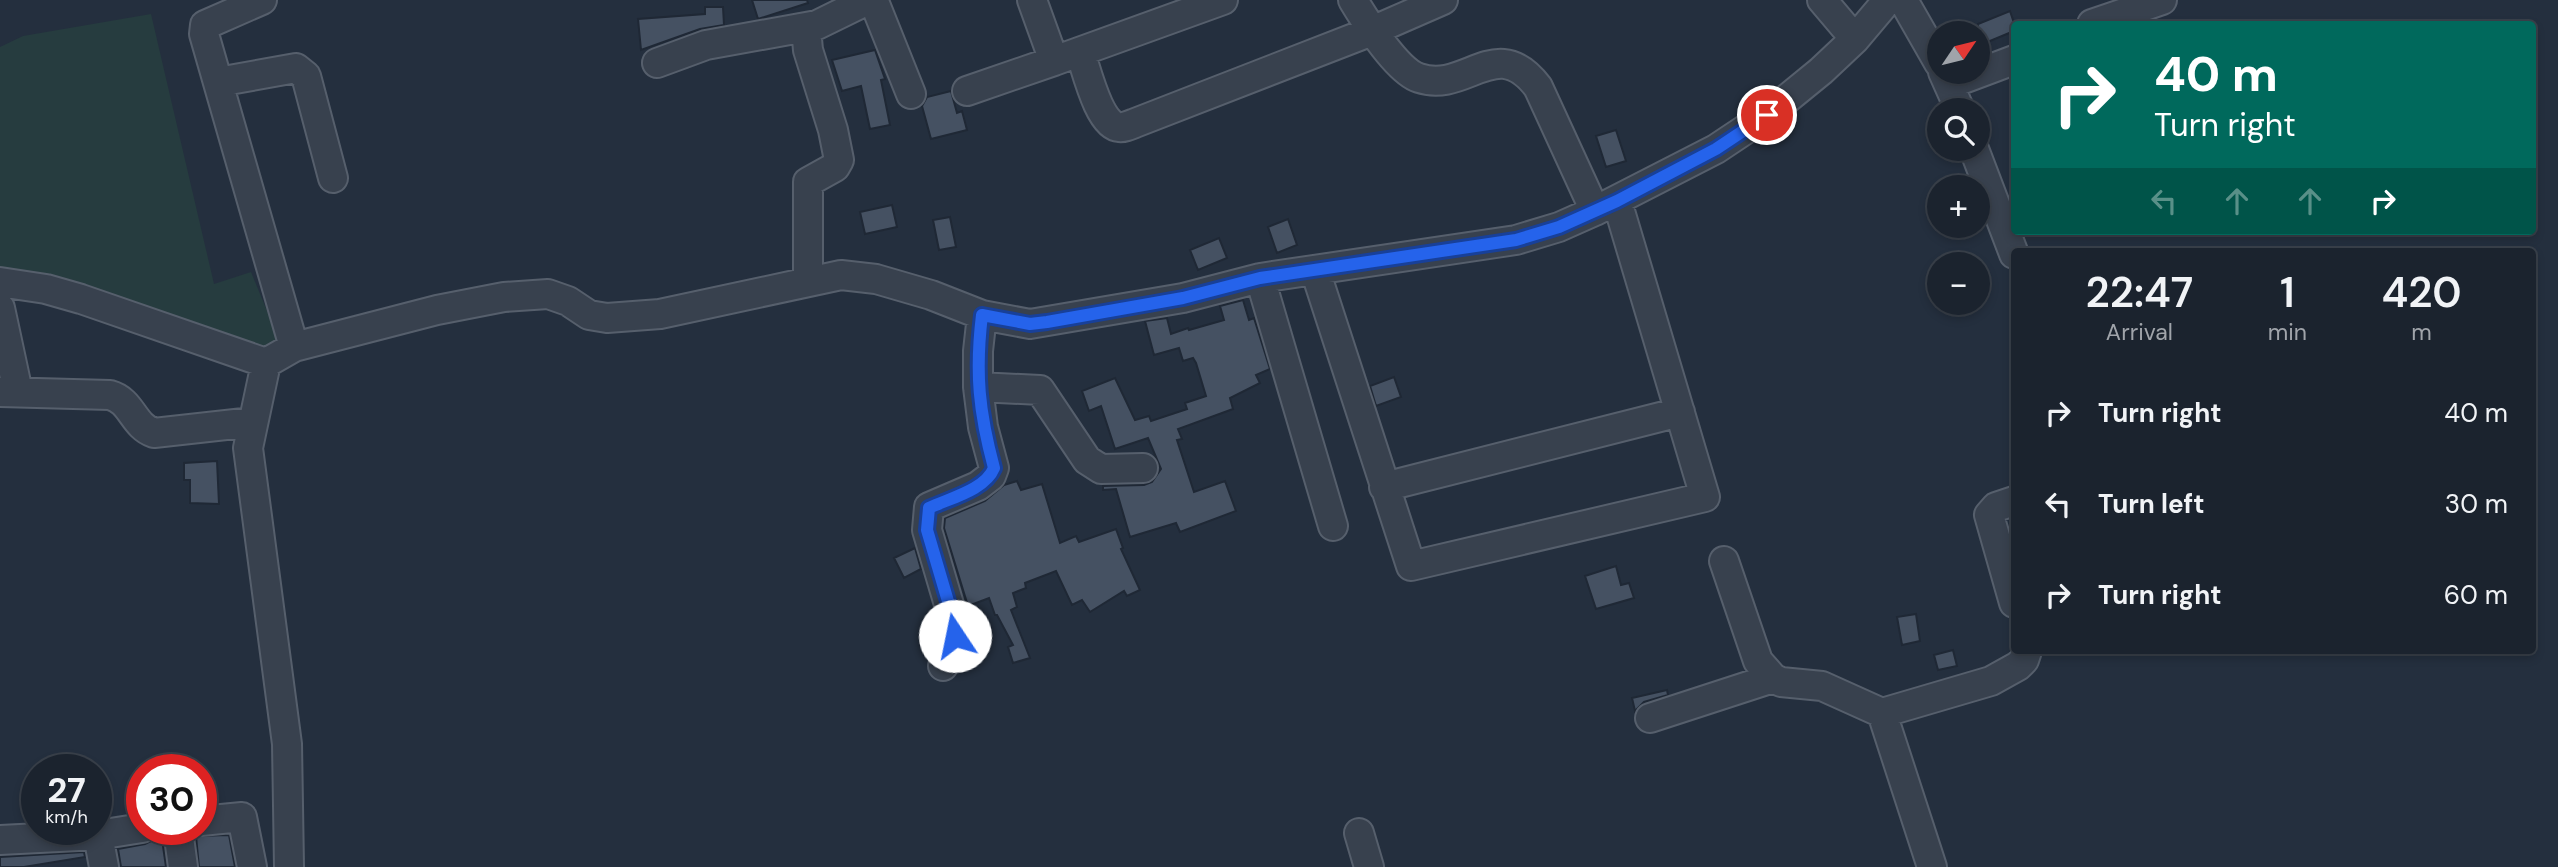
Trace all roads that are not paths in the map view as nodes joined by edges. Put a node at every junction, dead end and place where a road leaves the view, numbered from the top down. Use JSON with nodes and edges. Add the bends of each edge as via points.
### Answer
{"nodes":[{"id":1,"x":262,"y":0,"type":"edge"},
{"id":2,"x":1032,"y":0,"type":"edge"},
{"id":3,"x":1223,"y":0,"type":"edge"},
{"id":4,"x":1353,"y":0,"type":"edge"},
{"id":5,"x":1443,"y":0,"type":"edge"},
{"id":6,"x":1822,"y":0,"type":"edge"},
{"id":7,"x":1885,"y":0,"type":"edge"},
{"id":8,"x":1903,"y":0,"type":"edge"},
{"id":9,"x":2162,"y":0,"type":"edge"},
{"id":10,"x":2098,"y":15,"type":"edge"},
{"id":11,"x":806,"y":27,"type":"junction"},
{"id":12,"x":1373,"y":32,"type":"junction"},
{"id":13,"x":1855,"y":39,"type":"junction"},
{"id":14,"x":1927,"y":43,"type":"edge"},
{"id":15,"x":1067,"y":56,"type":"junction"},
{"id":16,"x":2011,"y":61,"type":"edge"},
{"id":17,"x":657,"y":63,"type":"dead end"},
{"id":18,"x":1990,"y":64,"type":"edge"},
{"id":19,"x":218,"y":82,"type":"junction"},
{"id":20,"x":967,"y":91,"type":"dead end"},
{"id":21,"x":911,"y":94,"type":"dead end"},
{"id":22,"x":1979,"y":161,"type":"edge"},
{"id":23,"x":333,"y":178,"type":"dead end"},
{"id":24,"x":1606,"y":206,"type":"junction"},
{"id":25,"x":2012,"y":248,"type":"edge"},
{"id":26,"x":1315,"y":270,"type":"junction"},
{"id":27,"x":1260,"y":278,"type":"junction"},
{"id":28,"x":0,"y":282,"type":"edge"},
{"id":29,"x":808,"y":282,"type":"junction"},
{"id":30,"x":0,"y":308,"type":"edge"},
{"id":31,"x":982,"y":315,"type":"junction"},
{"id":32,"x":294,"y":347,"type":"junction"},
{"id":33,"x":266,"y":363,"type":"junction"},
{"id":34,"x":978,"y":387,"type":"junction"},
{"id":35,"x":9,"y":392,"type":"edge"},
{"id":36,"x":1680,"y":412,"type":"junction"},
{"id":37,"x":253,"y":422,"type":"junction"},
{"id":38,"x":1143,"y":468,"type":"dead end"},
{"id":39,"x":1384,"y":487,"type":"junction"},
{"id":40,"x":2011,"y":502,"type":"edge"},
{"id":41,"x":1333,"y":526,"type":"dead end"},
{"id":42,"x":1724,"y":561,"type":"dead end"},
{"id":43,"x":2011,"y":592,"type":"edge"},
{"id":44,"x":2026,"y":654,"type":"edge"},
{"id":45,"x":943,"y":666,"type":"dead end"},
{"id":46,"x":1773,"y":678,"type":"junction"},
{"id":47,"x":1882,"y":713,"type":"junction"},
{"id":48,"x":1650,"y":718,"type":"dead end"},
{"id":49,"x":217,"y":819,"type":"edge"},
{"id":50,"x":1359,"y":833,"type":"dead end"},
{"id":51,"x":21,"y":839,"type":"edge"},
{"id":52,"x":0,"y":840,"type":"edge"},
{"id":53,"x":100,"y":845,"type":"edge"},
{"id":54,"x":180,"y":845,"type":"edge"},
{"id":55,"x":104,"y":867,"type":"edge"},
{"id":56,"x":183,"y":867,"type":"edge"},
{"id":57,"x":252,"y":867,"type":"edge"},
{"id":58,"x":289,"y":867,"type":"edge"},
{"id":59,"x":1369,"y":867,"type":"edge"},
{"id":60,"x":1932,"y":867,"type":"edge"}],
"edges":[{"from":1,"to":19,"type":"street","via":[[205,25]]},
{"from":2,"to":15,"type":"street"},
{"from":3,"to":15,"type":"street"},
{"from":4,"to":12,"type":"street"},
{"from":5,"to":12,"type":"street"},
{"from":6,"to":13,"type":"street"},
{"from":7,"to":13,"type":"street"},
{"from":8,"to":14,"type":"street"},
{"from":9,"to":10,"type":"street"},
{"from":11,"to":17,"type":"street","via":[[706,45]]},
{"from":11,"to":21,"type":"street","via":[[872,1]]},
{"from":11,"to":29,"type":"street","via":[[808,50],[839,160],[808,182]]},
{"from":12,"to":15,"type":"street","via":[[1119,127],[1101,113]]},
{"from":12,"to":24,"type":"street","via":[[1418,78],[1440,80],[1510,63],[1527,72]]},
{"from":13,"to":24,"type":"street","via":[[1767,115],[1716,149]]},
{"from":15,"to":20,"type":"street"},
{"from":16,"to":18,"type":"street"},
{"from":19,"to":23,"type":"street","via":[[296,68],[301,71]]},
{"from":19,"to":32,"type":"street"},
{"from":22,"to":25,"type":"street"},
{"from":24,"to":26,"type":"street","via":[[1516,240]]},
{"from":24,"to":36,"type":"street"},
{"from":26,"to":27,"type":"street"},
{"from":26,"to":39,"type":"street"},
{"from":27,"to":31,"type":"street","via":[[1183,298],[1047,322],[1030,324]]},
{"from":27,"to":41,"type":"street"},
{"from":28,"to":33,"type":"street","via":[[81,299]]},
{"from":29,"to":31,"type":"street","via":[[841,275],[876,279]]},
{"from":29,"to":32,"type":"street","via":[[660,314],[607,318],[589,315],[548,294],[503,297]]},
{"from":30,"to":35,"type":"street"},
{"from":31,"to":34,"type":"street"},
{"from":32,"to":33,"type":"street"},
{"from":33,"to":37,"type":"street"},
{"from":34,"to":38,"type":"street","via":[[1040,390],[1087,460],[1101,469]]},
{"from":34,"to":45,"type":"street","via":[[994,468],[983,483],[929,508],[927,523],[955,625]]},
{"from":35,"to":37,"type":"street","via":[[110,394],[124,401],[139,423],[154,433]]},
{"from":36,"to":39,"type":"street"},
{"from":36,"to":39,"type":"street","via":[[1705,497],[1411,566]]},
{"from":37,"to":58,"type":"street","via":[[248,449],[288,744]]},
{"from":40,"to":43,"type":"street","via":[[1996,506],[1989,515]]},
{"from":42,"to":46,"type":"street","via":[[1758,661]]},
{"from":44,"to":47,"type":"street","via":[[2018,666],[1991,681]]},
{"from":46,"to":47,"type":"street","via":[[1822,686]]},
{"from":46,"to":48,"type":"street"},
{"from":47,"to":60,"type":"street"},
{"from":49,"to":57,"type":"street","via":[[243,817]]},
{"from":50,"to":59,"type":"street"},
{"from":51,"to":52,"type":"street"},
{"from":53,"to":55,"type":"street"},
{"from":54,"to":56,"type":"street"}]}
